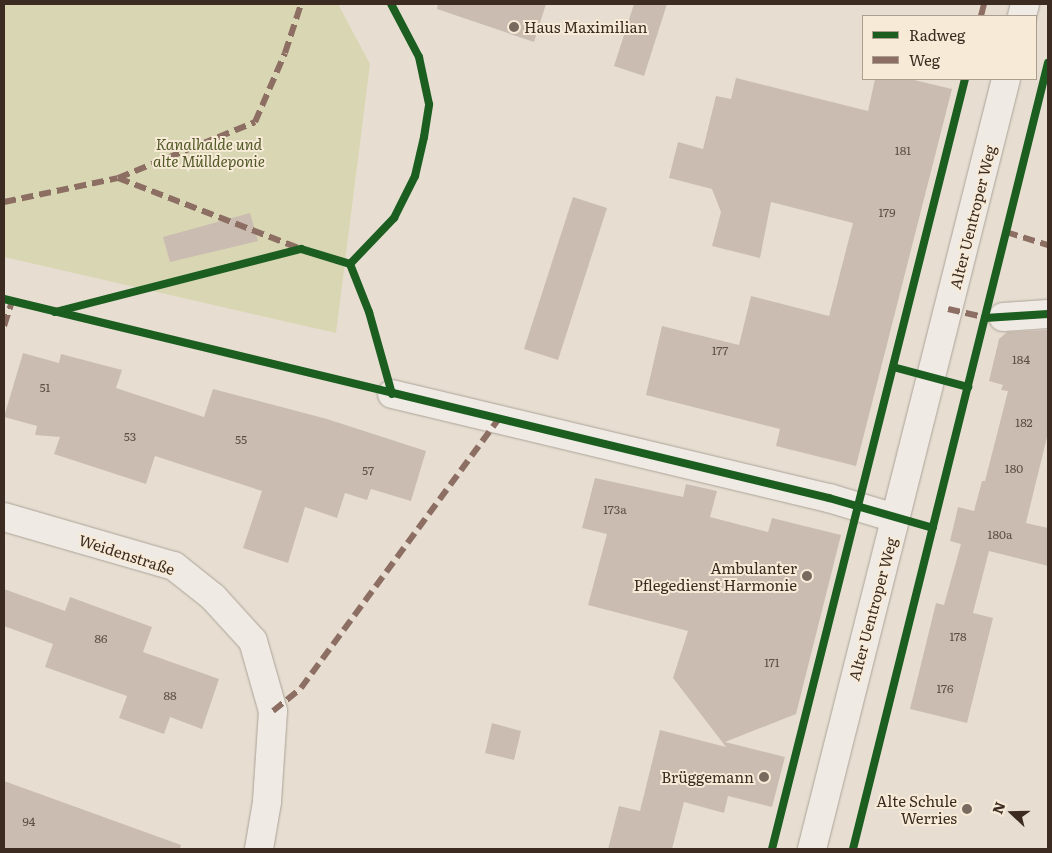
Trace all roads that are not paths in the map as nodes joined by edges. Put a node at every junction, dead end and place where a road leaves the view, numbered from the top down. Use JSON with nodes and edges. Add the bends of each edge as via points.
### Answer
{"nodes":[{"id":1,"x":1006,"y":80,"type":"edge"},
{"id":2,"x":1048,"y":314,"type":"edge"},
{"id":3,"x":1003,"y":317,"type":"dead end"},
{"id":4,"x":392,"y":394,"type":"dead end"},
{"id":5,"x":4,"y":517,"type":"edge"},
{"id":6,"x":895,"y":518,"type":"junction"},
{"id":7,"x":260,"y":849,"type":"edge"},
{"id":8,"x":812,"y":849,"type":"edge"}],
"edges":[{"from":1,"to":6,"type":"street","name":"Alter Uentroper Weg"},
{"from":2,"to":3,"type":"street"},
{"from":4,"to":6,"type":"street","via":[[830,498]]},
{"from":5,"to":7,"type":"street","name":"Weidenstraße","via":[[174,566],[213,598],[253,641],[273,711],[267,802]]},
{"from":6,"to":8,"type":"street","name":"Alter Uentroper Weg"}]}
